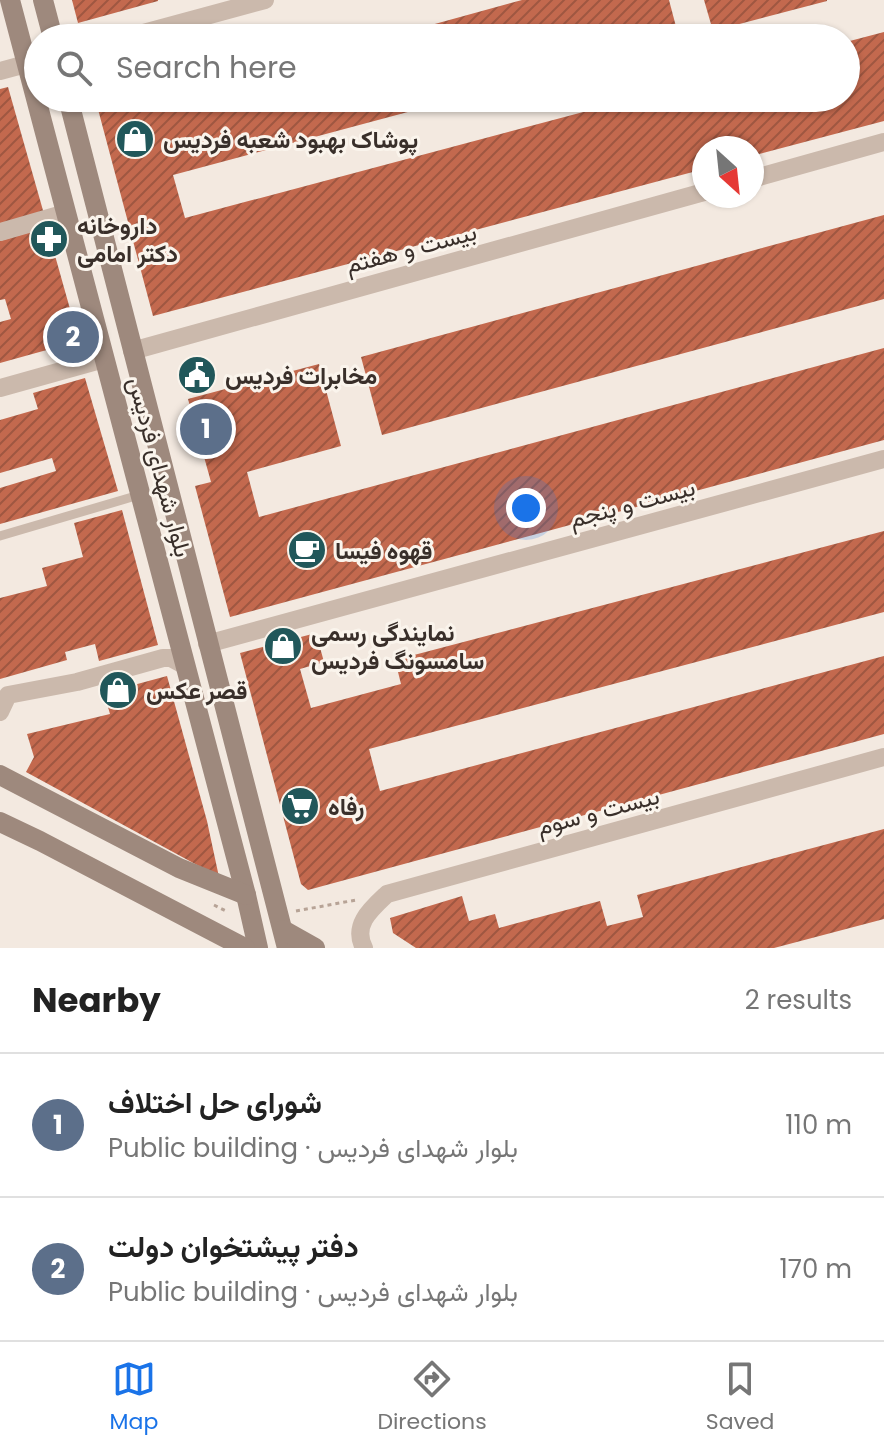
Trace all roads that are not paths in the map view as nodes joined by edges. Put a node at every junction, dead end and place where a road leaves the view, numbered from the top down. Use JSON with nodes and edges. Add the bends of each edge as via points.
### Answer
{"nodes":[{"id":1,"x":10,"y":0,"type":"edge"},
{"id":2,"x":43,"y":0,"type":"edge"},
{"id":3,"x":265,"y":0,"type":"edge"},
{"id":4,"x":49,"y":24,"type":"edge"},
{"id":5,"x":177,"y":24,"type":"edge"},
{"id":6,"x":24,"y":56,"type":"edge"},
{"id":7,"x":24,"y":65,"type":"edge"},
{"id":8,"x":0,"y":71,"type":"edge"},
{"id":9,"x":39,"y":112,"type":"edge"},
{"id":10,"x":72,"y":112,"type":"edge"},
{"id":11,"x":884,"y":142,"type":"edge"},
{"id":12,"x":764,"y":176,"type":"edge"},
{"id":13,"x":692,"y":195,"type":"edge"},
{"id":14,"x":66,"y":213,"type":"junction"},
{"id":15,"x":0,"y":232,"type":"edge"},
{"id":16,"x":132,"y":351,"type":"junction"},
{"id":17,"x":104,"y":359,"type":"junction"},
{"id":18,"x":0,"y":388,"type":"edge"},
{"id":19,"x":884,"y":459,"type":"edge"},
{"id":20,"x":139,"y":495,"type":"junction"},
{"id":21,"x":0,"y":536,"type":"edge"},
{"id":22,"x":207,"y":644,"type":"junction"},
{"id":23,"x":184,"y":665,"type":"junction"},
{"id":24,"x":0,"y":712,"type":"edge"},
{"id":25,"x":884,"y":757,"type":"edge"},
{"id":26,"x":1,"y":774,"type":"edge"},
{"id":27,"x":0,"y":822,"type":"edge"},
{"id":28,"x":246,"y":895,"type":"junction"},
{"id":29,"x":283,"y":931,"type":"edge"},
{"id":30,"x":245,"y":948,"type":"edge"},
{"id":31,"x":258,"y":948,"type":"edge"},
{"id":32,"x":315,"y":948,"type":"edge"},
{"id":33,"x":364,"y":948,"type":"edge"}],
"edges":[{"from":1,"to":6,"type":"main road","name":"بلوار شهدای فردیس"},
{"from":2,"to":4,"type":"main road"},
{"from":3,"to":5,"type":"street"},
{"from":7,"to":8,"type":"street"},
{"from":9,"to":14,"type":"main road","name":"بلوار شهدای فردیس"},
{"from":10,"to":16,"type":"main road","name":"بلوار شهدای فردیس"},
{"from":11,"to":12,"type":"street"},
{"from":13,"to":16,"type":"street","name":"بیست و هفتم"},
{"from":14,"to":15,"type":"street"},
{"from":14,"to":17,"type":"main road","name":"بلوار شهدای فردیس"},
{"from":16,"to":22,"type":"main road","name":"بلوار شهدای فردیس"},
{"from":17,"to":18,"type":"street"},
{"from":17,"to":20,"type":"main road","name":"بلوار شهدای فردیس"},
{"from":19,"to":22,"type":"street","name":"بیست و پنجم"},
{"from":20,"to":21,"type":"lane"},
{"from":20,"to":23,"type":"main road","name":"بلوار شهدای فردیس"},
{"from":22,"to":29,"type":"main road","name":"بلوار شهدای فردیس"},
{"from":23,"to":24,"type":"street","via":[[163,658],[8,695]]},
{"from":23,"to":28,"type":"main road","name":"بلوار شهدای فردیس"},
{"from":25,"to":33,"type":"street","name":"بیست و سوم","via":[[387,894],[363,920],[358,933]]},
{"from":26,"to":28,"type":"main road","via":[[179,868]]},
{"from":27,"to":30,"type":"main road"},
{"from":28,"to":31,"type":"main road","name":"بلوار شهدای فردیس"},
{"from":29,"to":32,"type":"main road"}]}
